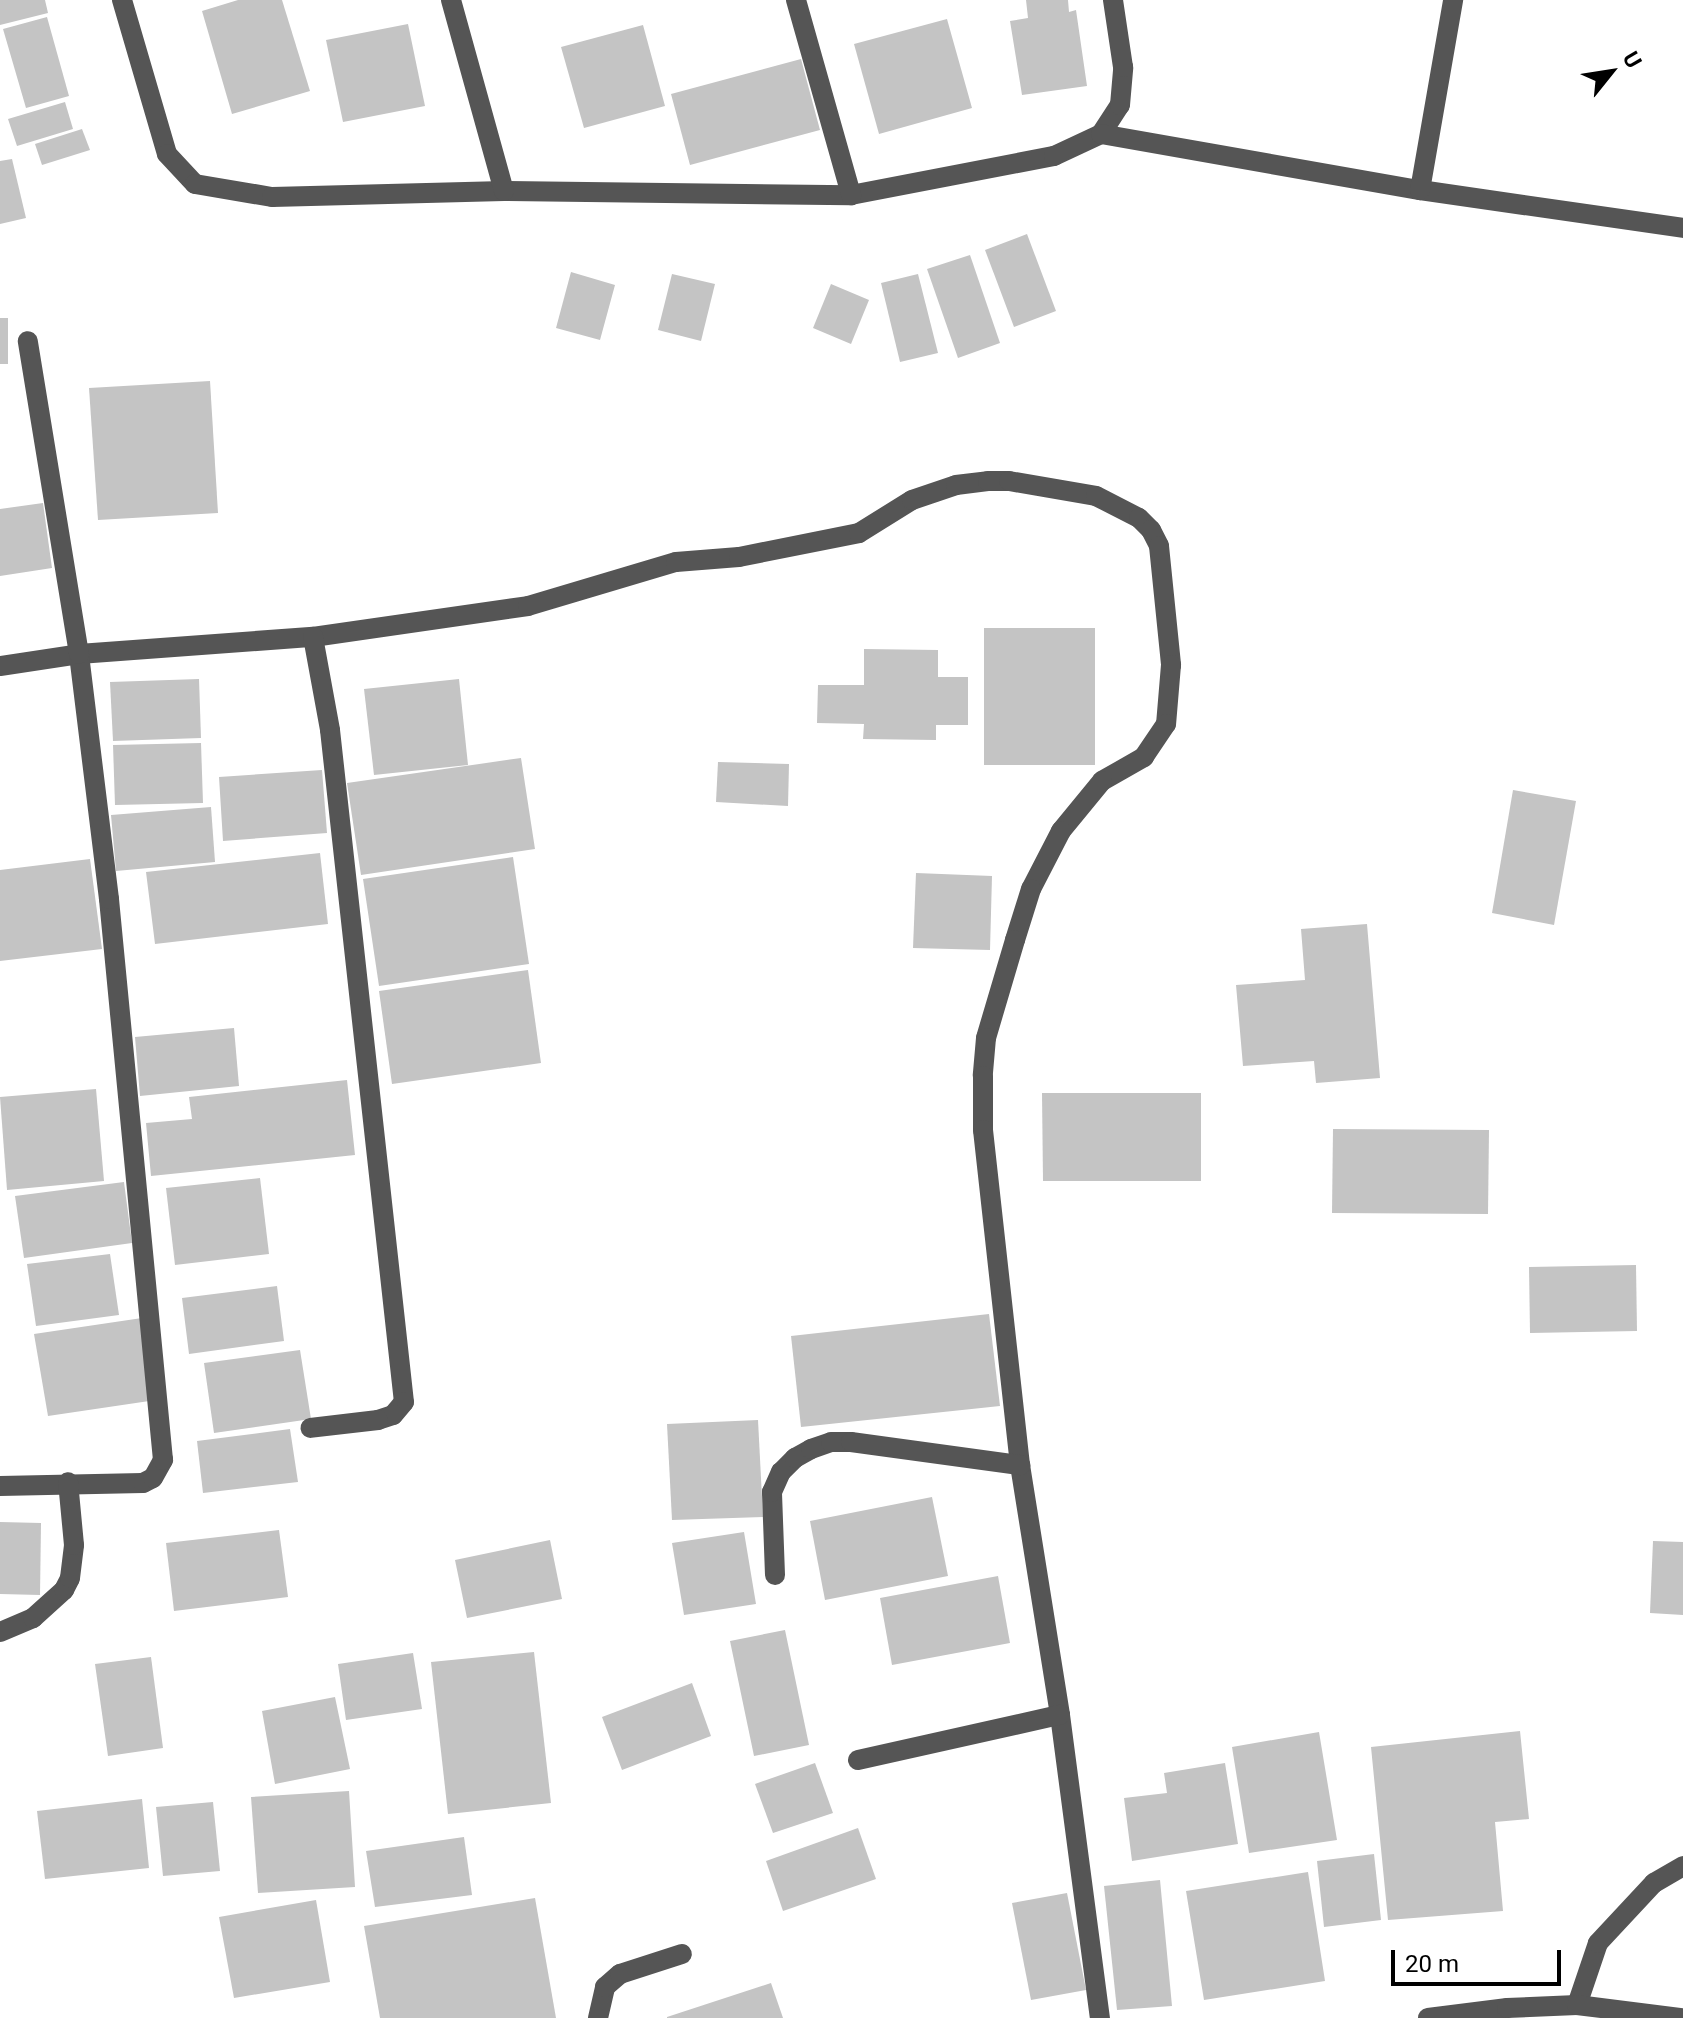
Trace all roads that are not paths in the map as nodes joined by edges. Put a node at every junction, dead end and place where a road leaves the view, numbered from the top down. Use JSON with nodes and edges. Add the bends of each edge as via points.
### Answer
{"nodes":[{"id":1,"x":122,"y":0,"type":"edge"},
{"id":2,"x":451,"y":0,"type":"edge"},
{"id":3,"x":796,"y":0,"type":"edge"},
{"id":4,"x":1113,"y":0,"type":"edge"},
{"id":5,"x":1453,"y":0,"type":"edge"},
{"id":6,"x":1101,"y":134,"type":"junction"},
{"id":7,"x":1420,"y":190,"type":"junction"},
{"id":8,"x":504,"y":191,"type":"junction"},
{"id":9,"x":851,"y":195,"type":"junction"},
{"id":10,"x":1683,"y":228,"type":"edge"},
{"id":11,"x":28,"y":341,"type":"dead end"},
{"id":12,"x":313,"y":637,"type":"junction"},
{"id":13,"x":79,"y":654,"type":"junction"},
{"id":14,"x":0,"y":666,"type":"edge"},
{"id":15,"x":310,"y":1428,"type":"dead end"},
{"id":16,"x":1020,"y":1465,"type":"junction"},
{"id":17,"x":68,"y":1482,"type":"junction"},
{"id":18,"x":0,"y":1486,"type":"edge"},
{"id":19,"x":775,"y":1575,"type":"dead end"},
{"id":20,"x":0,"y":1632,"type":"edge"},
{"id":21,"x":1060,"y":1715,"type":"junction"},
{"id":22,"x":858,"y":1760,"type":"dead end"},
{"id":23,"x":1683,"y":1866,"type":"edge"},
{"id":24,"x":682,"y":1954,"type":"dead end"},
{"id":25,"x":1577,"y":2005,"type":"junction"},
{"id":26,"x":598,"y":2018,"type":"edge"},
{"id":27,"x":1100,"y":2018,"type":"edge"},
{"id":28,"x":1428,"y":2018,"type":"edge"},
{"id":29,"x":1682,"y":2018,"type":"edge"}],
"edges":[{"from":1,"to":8,"type":"street","via":[[167,154],[195,184],[272,197]]},
{"from":2,"to":8,"type":"street"},
{"from":3,"to":9,"type":"street"},
{"from":4,"to":6,"type":"street","via":[[1123,67],[1120,105]]},
{"from":5,"to":7,"type":"street"},
{"from":6,"to":7,"type":"street"},
{"from":6,"to":9,"type":"street","via":[[1054,156]]},
{"from":7,"to":10,"type":"street"},
{"from":8,"to":9,"type":"street"},
{"from":11,"to":13,"type":"street"},
{"from":12,"to":13,"type":"street"},
{"from":12,"to":15,"type":"street","via":[[330,730],[404,1402],[393,1415],[378,1420]]},
{"from":12,"to":16,"type":"street","via":[[528,606],[676,562],[739,557],[859,533],[912,500],[956,485],[1009,481],[1096,496],[1151,530],[1159,546],[1171,665],[1166,724],[1144,757],[1102,781],[1061,831],[1031,889],[986,1038],[983,1130]]},
{"from":13,"to":14,"type":"street"},
{"from":13,"to":17,"type":"street","via":[[109,899],[163,1460],[153,1478],[143,1483]]},
{"from":16,"to":19,"type":"street","via":[[851,1442],[811,1449],[781,1472],[772,1492]]},
{"from":16,"to":21,"type":"street"},
{"from":17,"to":18,"type":"street"},
{"from":17,"to":20,"type":"street","via":[[74,1545],[70,1578],[33,1618]]},
{"from":21,"to":22,"type":"street"},
{"from":21,"to":27,"type":"street"},
{"from":23,"to":25,"type":"street","via":[[1654,1883],[1598,1943]]},
{"from":24,"to":26,"type":"street","via":[[620,1974],[605,1987]]},
{"from":25,"to":28,"type":"street"},
{"from":25,"to":29,"type":"street"}]}
